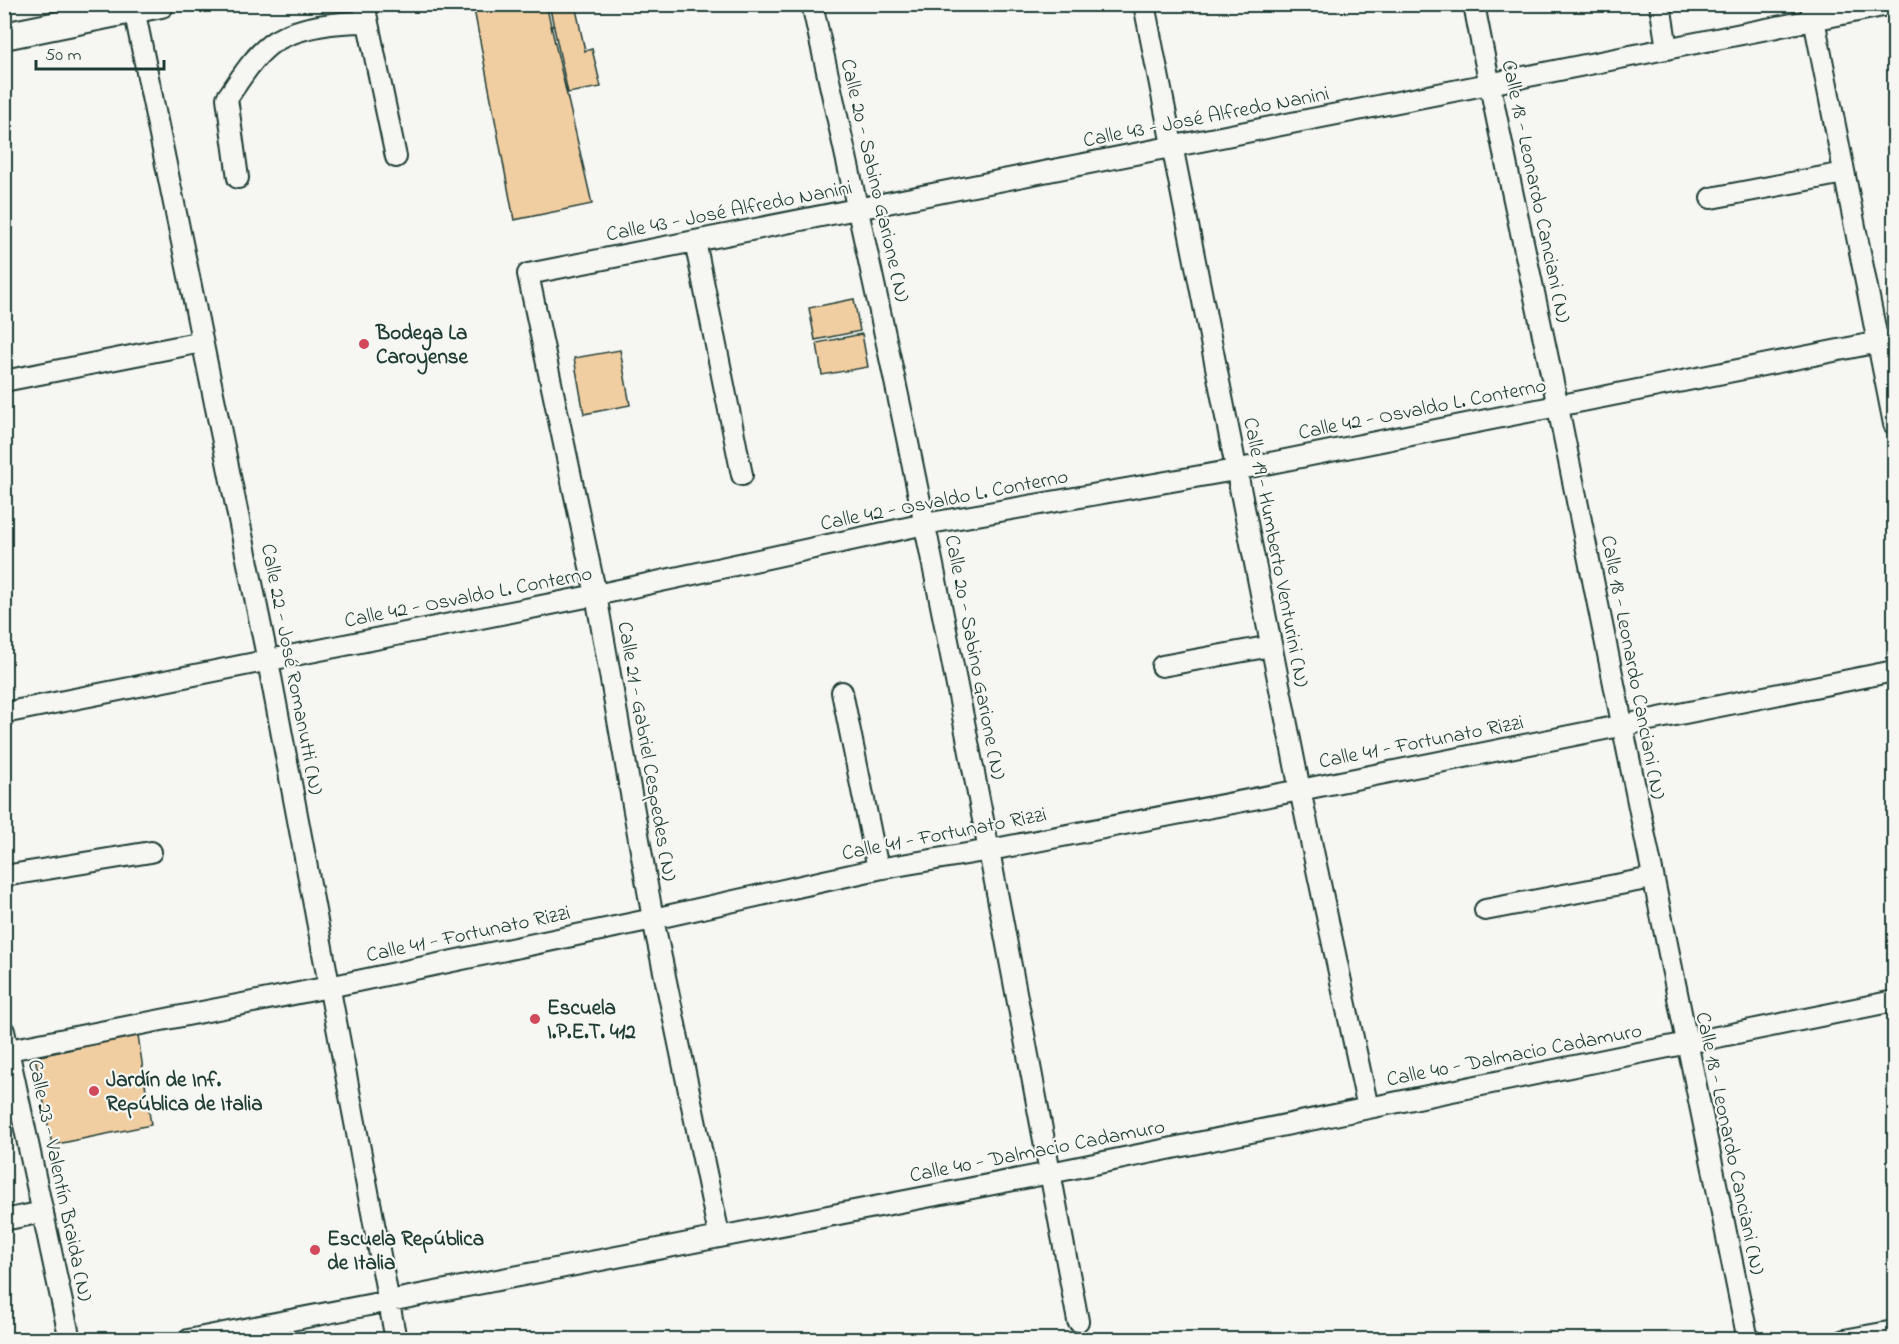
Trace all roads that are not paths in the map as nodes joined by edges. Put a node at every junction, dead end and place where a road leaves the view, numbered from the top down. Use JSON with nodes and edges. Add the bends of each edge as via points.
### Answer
{"nodes":[{"id":1,"x":161,"y":4,"type":"edge"},
{"id":2,"x":812,"y":4,"type":"edge"},
{"id":3,"x":1144,"y":4,"type":"edge"},
{"id":4,"x":1474,"y":4,"type":"edge"},
{"id":5,"x":1660,"y":4,"type":"edge"},
{"id":6,"x":1893,"y":4,"type":"edge"},
{"id":7,"x":133,"y":7,"type":"edge"},
{"id":8,"x":1812,"y":12,"type":"edge"},
{"id":9,"x":365,"y":13,"type":"edge"},
{"id":10,"x":4,"y":36,"type":"edge"},
{"id":11,"x":1667,"y":49,"type":"junction"},
{"id":12,"x":1489,"y":84,"type":"junction"},
{"id":13,"x":1172,"y":147,"type":"junction"},
{"id":14,"x":396,"y":156,"type":"dead end"},
{"id":15,"x":1844,"y":173,"type":"junction"},
{"id":16,"x":238,"y":178,"type":"dead end"},
{"id":17,"x":1711,"y":198,"type":"dead end"},
{"id":18,"x":858,"y":209,"type":"junction"},
{"id":19,"x":695,"y":241,"type":"junction"},
{"id":20,"x":528,"y":274,"type":"joint"},
{"id":21,"x":1886,"y":341,"type":"edge"},
{"id":22,"x":202,"y":342,"type":"junction"},
{"id":23,"x":4,"y":381,"type":"edge"},
{"id":24,"x":1558,"y":406,"type":"junction"},
{"id":25,"x":1894,"y":424,"type":"edge"},
{"id":26,"x":1235,"y":470,"type":"junction"},
{"id":27,"x":742,"y":475,"type":"dead end"},
{"id":28,"x":925,"y":524,"type":"junction"},
{"id":29,"x":596,"y":595,"type":"junction"},
{"id":30,"x":1271,"y":646,"type":"junction"},
{"id":31,"x":268,"y":661,"type":"junction"},
{"id":32,"x":1162,"y":666,"type":"dead end"},
{"id":33,"x":1894,"y":671,"type":"edge"},
{"id":34,"x":842,"y":692,"type":"dead end"},
{"id":35,"x":4,"y":713,"type":"edge"},
{"id":36,"x":1621,"y":726,"type":"junction"},
{"id":37,"x":1300,"y":790,"type":"junction"},
{"id":38,"x":990,"y":850,"type":"junction"},
{"id":39,"x":151,"y":852,"type":"dead end"},
{"id":40,"x":878,"y":869,"type":"junction"},
{"id":41,"x":4,"y":876,"type":"edge"},
{"id":42,"x":1652,"y":878,"type":"junction"},
{"id":43,"x":1485,"y":910,"type":"dead end"},
{"id":44,"x":653,"y":919,"type":"junction"},
{"id":45,"x":329,"y":987,"type":"junction"},
{"id":46,"x":1894,"y":1001,"type":"edge"},
{"id":47,"x":6,"y":1044,"type":"edge"},
{"id":48,"x":1685,"y":1044,"type":"junction"},
{"id":49,"x":1368,"y":1108,"type":"junction"},
{"id":50,"x":1050,"y":1173,"type":"junction"},
{"id":51,"x":43,"y":1212,"type":"junction"},
{"id":52,"x":4,"y":1220,"type":"edge"},
{"id":53,"x":719,"y":1235,"type":"junction"},
{"id":54,"x":387,"y":1300,"type":"junction"},
{"id":55,"x":1078,"y":1321,"type":"dead end"},
{"id":56,"x":1894,"y":1331,"type":"edge"},
{"id":57,"x":70,"y":1340,"type":"edge"},
{"id":58,"x":188,"y":1340,"type":"edge"},
{"id":59,"x":396,"y":1340,"type":"edge"},
{"id":60,"x":1748,"y":1340,"type":"edge"},
{"id":61,"x":1844,"y":1340,"type":"edge"}],
"edges":[{"from":1,"to":7,"type":"main road"},
{"from":2,"to":18,"type":"street","name":"Calle 20 - Sabino Garione (N)"},
{"from":3,"to":13,"type":"street","name":"Calle 19 - Humberto Venturini (N)"},
{"from":4,"to":12,"type":"street","name":"Calle 18 - Leonardo Canciani (N)"},
{"from":5,"to":11,"type":"street"},
{"from":6,"to":8,"type":"street","name":"Calle 43 - José Alfredo Nanini"},
{"from":7,"to":10,"type":"main road"},
{"from":7,"to":22,"type":"street","name":"Calle 22 - José Romanutti (N)"},
{"from":8,"to":11,"type":"street","name":"Calle 43 - José Alfredo Nanini"},
{"from":8,"to":15,"type":"street"},
{"from":9,"to":14,"type":"street"},
{"from":9,"to":16,"type":"street","via":[[276,41],[246,71],[226,98]]},
{"from":11,"to":12,"type":"street","name":"Calle 43 - José Alfredo Nanini"},
{"from":12,"to":13,"type":"street","name":"Calle 43 - José Alfredo Nanini"},
{"from":12,"to":24,"type":"street","name":"Calle 18 - Leonardo Canciani (N)"},
{"from":13,"to":18,"type":"street","name":"Calle 43 - José Alfredo Nanini"},
{"from":13,"to":26,"type":"street","name":"Calle 19 - Humberto Venturini (N)"},
{"from":15,"to":17,"type":"street"},
{"from":15,"to":21,"type":"street"},
{"from":18,"to":19,"type":"street","name":"Calle 43 - José Alfredo Nanini"},
{"from":18,"to":28,"type":"street","name":"Calle 20 - Sabino Garione (N)"},
{"from":19,"to":20,"type":"street","name":"Calle 43 - José Alfredo Nanini"},
{"from":19,"to":27,"type":"street"},
{"from":20,"to":29,"type":"street","name":"Calle 21 - Gabriel Cespedes (N)"},
{"from":21,"to":24,"type":"street","name":"Calle 42 - Osvaldo L. Conterno"},
{"from":21,"to":25,"type":"street"},
{"from":22,"to":23,"type":"street"},
{"from":22,"to":31,"type":"street","name":"Calle 22 - José Romanutti (N)"},
{"from":24,"to":26,"type":"street","name":"Calle 42 - Osvaldo L. Conterno"},
{"from":24,"to":36,"type":"street","name":"Calle 18 - Leonardo Canciani (N)"},
{"from":26,"to":28,"type":"street","name":"Calle 42 - Osvaldo L. Conterno"},
{"from":26,"to":30,"type":"street","name":"Calle 19 - Humberto Venturini (N)"},
{"from":28,"to":29,"type":"street","name":"Calle 42 - Osvaldo L. Conterno"},
{"from":28,"to":38,"type":"street","name":"Calle 20 - Sabino Garione (N)"},
{"from":29,"to":31,"type":"street","name":"Calle 42 - Osvaldo L. Conterno"},
{"from":29,"to":44,"type":"street","name":"Calle 21 - Gabriel Cespedes (N)"},
{"from":30,"to":32,"type":"street"},
{"from":30,"to":37,"type":"street","name":"Calle 19 - Humberto Venturini (N)"},
{"from":31,"to":35,"type":"street","name":"Calle 42 - Osvaldo L. Conterno"},
{"from":31,"to":45,"type":"street","name":"Calle 22 - José Romanutti (N)"},
{"from":33,"to":36,"type":"street","name":"Calle 41 - Fortunato Rizzi"},
{"from":34,"to":40,"type":"street"},
{"from":36,"to":37,"type":"street","name":"Calle 41 - Fortunato Rizzi"},
{"from":36,"to":42,"type":"street","name":"Calle 18 - Leonardo Canciani (N)"},
{"from":37,"to":38,"type":"street","name":"Calle 41 - Fortunato Rizzi"},
{"from":37,"to":49,"type":"street","name":"Calle 19 - Humberto Venturini (N)"},
{"from":38,"to":40,"type":"street","name":"Calle 41 - Fortunato Rizzi"},
{"from":38,"to":50,"type":"street","name":"Calle 20 - Sabino Garione (N)"},
{"from":39,"to":41,"type":"street"},
{"from":40,"to":44,"type":"street","name":"Calle 41 - Fortunato Rizzi"},
{"from":42,"to":43,"type":"street"},
{"from":42,"to":48,"type":"street","name":"Calle 18 - Leonardo Canciani (N)"},
{"from":44,"to":45,"type":"street","name":"Calle 41 - Fortunato Rizzi"},
{"from":44,"to":53,"type":"street","name":"Calle 21 - Gabriel Cespedes (N)"},
{"from":45,"to":47,"type":"street","name":"Calle 41 - Fortunato Rizzi"},
{"from":45,"to":54,"type":"street","name":"Calle 22 - José Romanutti (N)"},
{"from":46,"to":48,"type":"street","name":"Calle 40 - Dalmacio Cadamuro"},
{"from":47,"to":51,"type":"street","name":"Calle 23 - Valentín Braida (N)"},
{"from":48,"to":49,"type":"street","name":"Calle 40 - Dalmacio Cadamuro"},
{"from":48,"to":60,"type":"street","name":"Calle 18 - Leonardo Canciani (N)"},
{"from":49,"to":50,"type":"street","name":"Calle 40 - Dalmacio Cadamuro"},
{"from":50,"to":53,"type":"street","name":"Calle 40 - Dalmacio Cadamuro"},
{"from":50,"to":55,"type":"street","name":"Calle 20 - Sabino Garione (N)"},
{"from":51,"to":52,"type":"street"},
{"from":51,"to":57,"type":"street","name":"Calle 23 - Valentín Braida (N)"},
{"from":53,"to":54,"type":"street","name":"Calle 40 - Dalmacio Cadamuro"},
{"from":54,"to":58,"type":"street","name":"Calle 40 - Dalmacio Cadamuro"},
{"from":54,"to":59,"type":"street","name":"Calle 22 - José Romanutti (N)"},
{"from":56,"to":61,"type":"street"}]}
